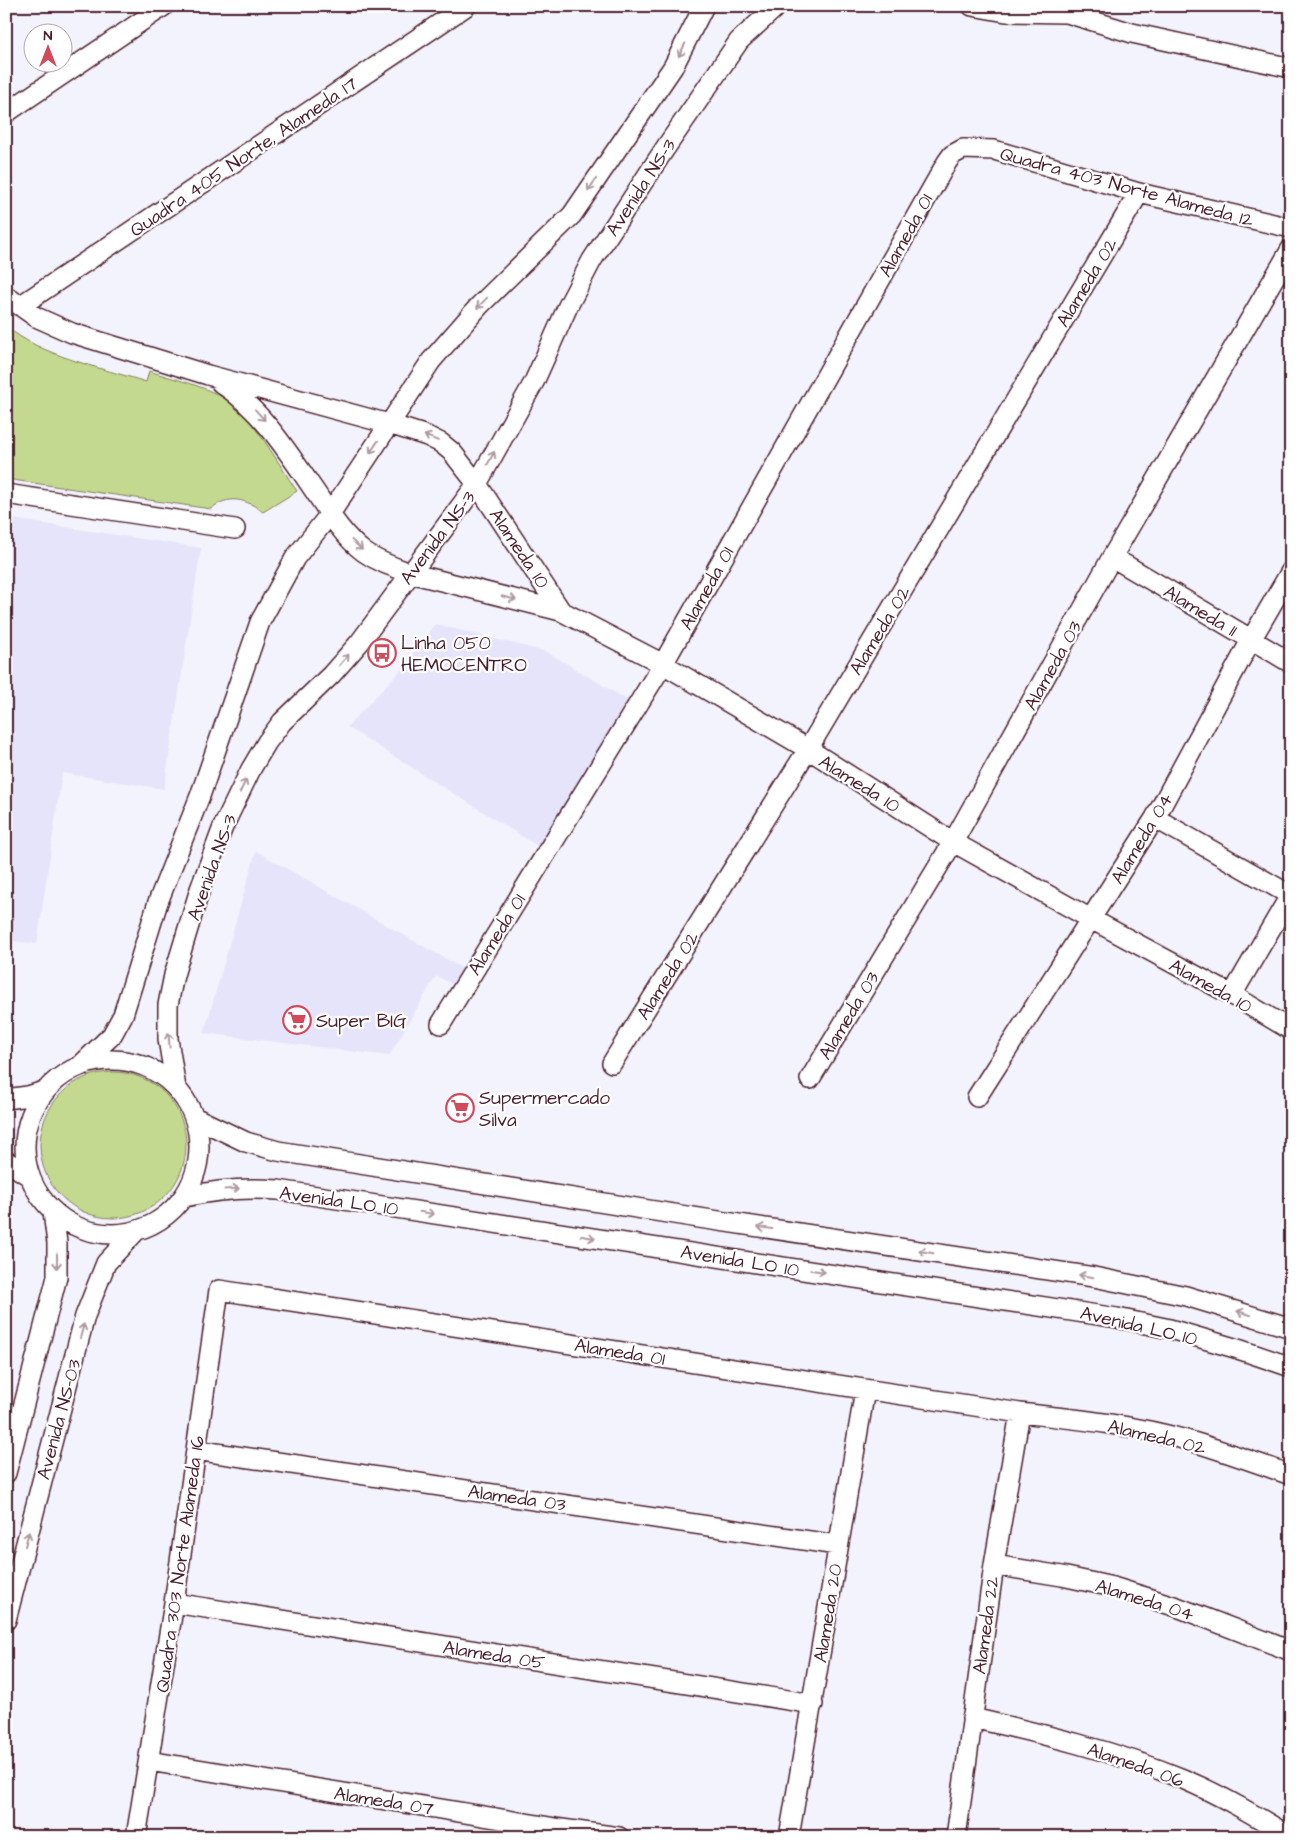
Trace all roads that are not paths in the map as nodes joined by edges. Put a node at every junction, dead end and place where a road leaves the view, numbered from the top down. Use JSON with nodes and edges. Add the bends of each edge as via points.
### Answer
{"nodes":[{"id":1,"x":164,"y":6,"type":"edge"},
{"id":2,"x":466,"y":6,"type":"edge"},
{"id":3,"x":704,"y":6,"type":"edge"},
{"id":4,"x":777,"y":6,"type":"edge"},
{"id":5,"x":972,"y":6,"type":"edge"},
{"id":6,"x":1059,"y":10,"type":"edge"},
{"id":7,"x":1291,"y":68,"type":"edge"},
{"id":8,"x":6,"y":113,"type":"edge"},
{"id":9,"x":963,"y":149,"type":"joint"},
{"id":10,"x":1139,"y":193,"type":"junction"},
{"id":11,"x":1291,"y":228,"type":"edge"},
{"id":12,"x":1291,"y":249,"type":"edge"},
{"id":13,"x":13,"y":301,"type":"edge"},
{"id":14,"x":208,"y":375,"type":"junction"},
{"id":15,"x":389,"y":424,"type":"junction"},
{"id":16,"x":477,"y":484,"type":"junction"},
{"id":17,"x":6,"y":494,"type":"edge"},
{"id":18,"x":330,"y":514,"type":"junction"},
{"id":19,"x":235,"y":529,"type":"dead end"},
{"id":20,"x":1112,"y":557,"type":"junction"},
{"id":21,"x":1291,"y":571,"type":"edge"},
{"id":22,"x":410,"y":573,"type":"junction"},
{"id":23,"x":561,"y":611,"type":"junction"},
{"id":24,"x":1251,"y":640,"type":"junction"},
{"id":25,"x":1291,"y":663,"type":"edge"},
{"id":26,"x":663,"y":664,"type":"junction"},
{"id":27,"x":808,"y":749,"type":"junction"},
{"id":28,"x":1155,"y":818,"type":"junction"},
{"id":29,"x":953,"y":842,"type":"junction"},
{"id":30,"x":1291,"y":894,"type":"edge"},
{"id":31,"x":1091,"y":919,"type":"junction"},
{"id":32,"x":1232,"y":995,"type":"junction"},
{"id":33,"x":441,"y":1024,"type":"dead end"},
{"id":34,"x":1291,"y":1030,"type":"edge"},
{"id":35,"x":612,"y":1063,"type":"dead end"},
{"id":36,"x":80,"y":1066,"type":"junction"},
{"id":37,"x":810,"y":1079,"type":"dead end"},
{"id":38,"x":176,"y":1088,"type":"junction"},
{"id":39,"x":44,"y":1092,"type":"junction"},
{"id":40,"x":977,"y":1098,"type":"dead end"},
{"id":41,"x":6,"y":1099,"type":"edge"},
{"id":42,"x":194,"y":1116,"type":"junction"},
{"id":43,"x":6,"y":1161,"type":"edge"},
{"id":44,"x":29,"y":1176,"type":"junction"},
{"id":45,"x":184,"y":1197,"type":"junction"},
{"id":46,"x":54,"y":1212,"type":"junction"},
{"id":47,"x":136,"y":1231,"type":"junction"},
{"id":48,"x":219,"y":1290,"type":"joint"},
{"id":49,"x":1291,"y":1328,"type":"edge"},
{"id":50,"x":1291,"y":1367,"type":"edge"},
{"id":51,"x":865,"y":1390,"type":"junction"},
{"id":52,"x":1020,"y":1414,"type":"junction"},
{"id":53,"x":196,"y":1450,"type":"junction"},
{"id":54,"x":6,"y":1473,"type":"edge"},
{"id":55,"x":1291,"y":1474,"type":"edge"},
{"id":56,"x":838,"y":1544,"type":"junction"},
{"id":57,"x":994,"y":1565,"type":"junction"},
{"id":58,"x":174,"y":1603,"type":"junction"},
{"id":59,"x":6,"y":1620,"type":"edge"},
{"id":60,"x":1291,"y":1651,"type":"edge"},
{"id":61,"x":813,"y":1704,"type":"junction"},
{"id":62,"x":972,"y":1718,"type":"junction"},
{"id":63,"x":149,"y":1761,"type":"junction"},
{"id":64,"x":555,"y":1833,"type":"edge"},
{"id":65,"x":136,"y":1837,"type":"edge"},
{"id":66,"x":619,"y":1837,"type":"edge"},
{"id":67,"x":789,"y":1837,"type":"edge"},
{"id":68,"x":956,"y":1837,"type":"edge"},
{"id":69,"x":1291,"y":1837,"type":"edge"}],
"edges":[{"from":1,"to":8,"type":"street"},
{"from":2,"to":13,"type":"street","name":"Quadra 405 Norte, Alameda 17"},
{"from":3,"to":15,"type":"street","name":"Avenida NS-3","one_way":true,"via":[[673,67],[572,215],[480,305],[431,361]]},
{"from":16,"to":4,"type":"street","name":"Avenida NS-3","one_way":true,"via":[[534,382],[592,260],[739,41]]},
{"from":5,"to":6,"type":"street","via":[[1006,12]]},
{"from":6,"to":7,"type":"street","via":[[1132,33]]},
{"from":9,"to":10,"type":"street","name":"Quadra 403 Norte Alameda 12","via":[[994,150]]},
{"from":9,"to":26,"type":"street","name":"Alameda 01","via":[[947,162]]},
{"from":10,"to":11,"type":"street","name":"Quadra 403 Norte Alameda 12"},
{"from":10,"to":27,"type":"street","name":"Alameda 02"},
{"from":12,"to":20,"type":"street","name":"Alameda 03"},
{"from":13,"to":14,"type":"street","via":[[49,324],[72,333]]},
{"from":14,"to":15,"type":"street","name":"Alameda 10"},
{"from":14,"to":18,"type":"street","one_way":true,"via":[[257,412]]},
{"from":16,"to":15,"type":"street","name":"Alameda 10","one_way":true,"via":[[441,443]]},
{"from":15,"to":18,"type":"street","name":"Avenida NS-3","one_way":true},
{"from":16,"to":22,"type":"street","name":"Avenida NS-3"},
{"from":16,"to":23,"type":"street","name":"Alameda 10"},
{"from":17,"to":19,"type":"street"},
{"from":18,"to":22,"type":"street","one_way":true,"via":[[365,552]]},
{"from":18,"to":36,"type":"street","name":"Avenida NS-3","via":[[295,558],[260,622],[200,796],[158,902],[123,1014],[112,1035]]},
{"from":20,"to":24,"type":"street","name":"Alameda 11"},
{"from":20,"to":29,"type":"street","name":"Alameda 03"},
{"from":21,"to":24,"type":"street","name":"Alameda 04"},
{"from":22,"to":23,"type":"street","one_way":true},
{"from":38,"to":22,"type":"street","name":"Avenida NS-3","one_way":true,"via":[[168,1039],[168,1005],[200,889],[223,827],[267,742],[282,722],[346,659]]},
{"from":23,"to":26,"type":"street","name":"Alameda 10"},
{"from":24,"to":25,"type":"street","name":"Alameda 11"},
{"from":24,"to":28,"type":"street","name":"Alameda 04"},
{"from":26,"to":27,"type":"street","name":"Alameda 10"},
{"from":26,"to":33,"type":"street","name":"Alameda 01"},
{"from":27,"to":29,"type":"street","name":"Alameda 10"},
{"from":27,"to":35,"type":"street","name":"Alameda 02"},
{"from":28,"to":30,"type":"street"},
{"from":28,"to":31,"type":"street","name":"Alameda 04"},
{"from":29,"to":31,"type":"street","name":"Alameda 10"},
{"from":29,"to":37,"type":"street","name":"Alameda 03"},
{"from":30,"to":32,"type":"street"},
{"from":31,"to":32,"type":"street","name":"Alameda 10"},
{"from":31,"to":40,"type":"street","name":"Alameda 04"},
{"from":32,"to":34,"type":"street","name":"Alameda 10"},
{"from":36,"to":38,"type":"street","name":"Avenida NS-3","via":[[106,1060],[133,1063],[156,1072]]},
{"from":36,"to":39,"type":"street","name":"Avenida NS-3","via":[[57,1079]]},
{"from":38,"to":42,"type":"street","name":"Avenida NS-3"},
{"from":39,"to":41,"type":"street"},
{"from":39,"to":44,"type":"street","name":"Avenida NS-3","via":[[30,1114],[26,1131],[25,1158]]},
{"from":42,"to":45,"type":"street","name":"Avenida NS-3","via":[[199,1158]]},
{"from":49,"to":42,"type":"street","name":"Avenida LO 10","one_way":true,"via":[[1177,1294],[1094,1277],[278,1151],[246,1142]]},
{"from":43,"to":44,"type":"street"},
{"from":44,"to":46,"type":"street","name":"Avenida NS-3","via":[[36,1192]]},
{"from":45,"to":47,"type":"street","name":"Avenida NS-3","via":[[166,1216]]},
{"from":45,"to":50,"type":"street","name":"Avenida LO 10","one_way":true,"via":[[228,1189],[273,1190],[981,1296],[1141,1322]]},
{"from":46,"to":47,"type":"street","name":"Avenida NS-3","via":[[68,1223],[93,1232],[119,1234]]},
{"from":46,"to":54,"type":"street","name":"Avenida NS-03","one_way":true,"via":[[57,1277]]},
{"from":59,"to":47,"type":"street","name":"Avenida NS-03","one_way":true,"via":[[85,1316],[106,1263]]},
{"from":48,"to":51,"type":"street","name":"Alameda 01"},
{"from":48,"to":53,"type":"street","name":"Quadra 303 Norte Alameda 16"},
{"from":51,"to":52,"type":"street","name":"Alameda 01"},
{"from":51,"to":56,"type":"street","name":"Alameda 20"},
{"from":52,"to":55,"type":"street","name":"Alameda 02","via":[[1073,1419],[1188,1440]]},
{"from":52,"to":57,"type":"street","name":"Alameda 22"},
{"from":53,"to":56,"type":"street","name":"Alameda 03"},
{"from":53,"to":58,"type":"street","name":"Quadra 303 Norte Alameda 16"},
{"from":56,"to":61,"type":"street","name":"Alameda 20"},
{"from":57,"to":60,"type":"street","name":"Alameda 04","via":[[1113,1587],[1177,1607]]},
{"from":57,"to":62,"type":"street","name":"Alameda 22"},
{"from":58,"to":61,"type":"street","name":"Alameda 05"},
{"from":58,"to":63,"type":"street","name":"Quadra 303 Norte Alameda 16"},
{"from":61,"to":67,"type":"street","name":"Alameda 20"},
{"from":62,"to":68,"type":"street","name":"Alameda 22"},
{"from":62,"to":69,"type":"street","name":"Alameda 06","via":[[1119,1755],[1237,1805]]},
{"from":63,"to":64,"type":"street","name":"Alameda 07"},
{"from":63,"to":65,"type":"street","name":"Quadra 303 Norte Alameda 16"},
{"from":64,"to":66,"type":"street","name":"Alameda 07"}]}
